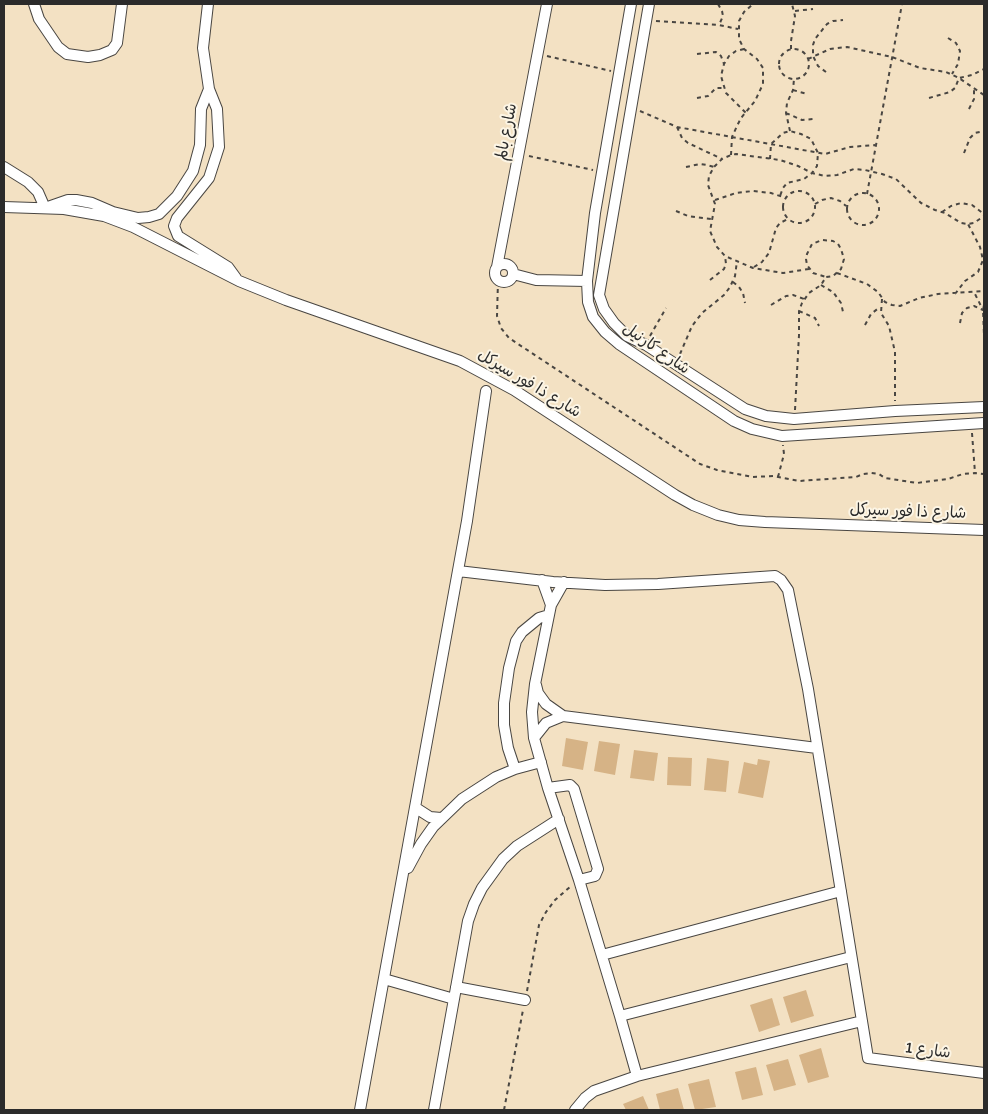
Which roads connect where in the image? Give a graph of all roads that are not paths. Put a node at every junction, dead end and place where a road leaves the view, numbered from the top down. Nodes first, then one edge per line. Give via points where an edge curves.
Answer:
1 (34, 4) edge
2 (122, 4) edge
3 (208, 4) edge
4 (548, 4) edge
5 (631, 4) edge
6 (649, 4) edge
7 (209, 89) junction
8 (200, 145) junction
9 (219, 147) junction
10 (4, 167) edge
11 (193, 171) junction
12 (209, 178) junction
13 (4, 208) edge
14 (45, 208) junction
15 (595, 213) junction
16 (612, 214) junction
17 (497, 267) junction
18 (513, 274) junction
19 (239, 281) junction
20 (587, 281) junction
21 (628, 336) junction
22 (619, 344) junction
23 (486, 391) dead end
24 (984, 407) edge
25 (984, 423) edge
26 (984, 530) edge
27 (458, 571) junction
28 (542, 580) junction
29 (564, 582) junction
30 (550, 610) junction
31 (536, 684) junction
32 (563, 716) junction
33 (534, 738) junction
34 (817, 748) junction
35 (541, 762) junction
36 (515, 769) junction
37 (548, 788) junction
38 (416, 808) junction
39 (441, 818) junction
40 (559, 819) junction
41 (403, 880) junction
42 (579, 880) junction
43 (841, 891) junction
44 (602, 955) junction
45 (851, 957) junction
46 (384, 979) junction
47 (456, 987) junction
48 (454, 999) junction
49 (525, 1000) road end
50 (620, 1016) junction
51 (862, 1022) junction
52 (984, 1073) edge
53 (637, 1076) junction
54 (360, 1110) edge
55 (434, 1110) edge
56 (576, 1110) edge

1 - 2 street via 39,19 58,47 67,54 88,57 112,50 117,43
3 - 7 street via 203,48
4 - 17 street, شارع بالم
5 - 15 street, شارع كارنيل
6 - 16 street, شارع كارنيل
7 - 8 street via 201,109
7 - 9 street via 217,110
8 - 9 street
8 - 11 street
9 - 12 street
10 - 14 street via 38,192
11 - 12 street
11 - 14 street via 177,196 159,214 149,217 138,218 76,200
12 - 19 street via 177,218 175,230 178,236 228,267
13 - 14 street, شارع ذا فور سيركل
14 - 19 street, شارع ذا فور سيركل via 104,216 133,227
15 - 16 street
15 - 20 street, شارع كارنيل
16 - 21 street, شارع كارنيل via 599,295 604,309
17 - 18 street via 506,264 512,268
17 - 18 street via 494,276 498,281 508,282
18 - 20 street via 536,280
19 - 26 street, شارع ذا فور سيركل via 460,361 514,390 675,495 718,515 765,522
20 - 22 street, شارع كارنيل via 593,317
21 - 22 street
21 - 24 street, شارع كارنيل via 745,409 766,416 794,420
22 - 25 street, شارع كارنيل via 734,421 782,436
23 - 27 street
27 - 28 street
27 - 38 street
28 - 29 street
28 - 30 street
29 - 30 street
29 - 34 street via 649,584 775,576 788,590
30 - 31 street
30 - 36 street via 522,632 516,641 509,668 504,725
31 - 32 street via 546,704
31 - 33 street via 532,712
32 - 33 street via 546,723
32 - 34 street
33 - 35 street
34 - 43 street
35 - 36 street
35 - 37 street
36 - 39 street via 478,787
37 - 40 street
37 - 42 street via 570,786 574,789 598,869 595,876
38 - 39 street via 430,817
38 - 41 street
39 - 41 street via 421,844
40 - 42 street
40 - 47 street via 517,846 492,872 482,888 468,921
41 - 46 street
42 - 44 street
43 - 44 street
43 - 45 street
44 - 50 street
45 - 50 street
45 - 51 street
46 - 48 street
46 - 54 street
47 - 48 street
47 - 49 street
48 - 55 street
50 - 53 street
51 - 52 street, شارع 1 via 868,1058
51 - 53 street
53 - 56 street via 594,1091

